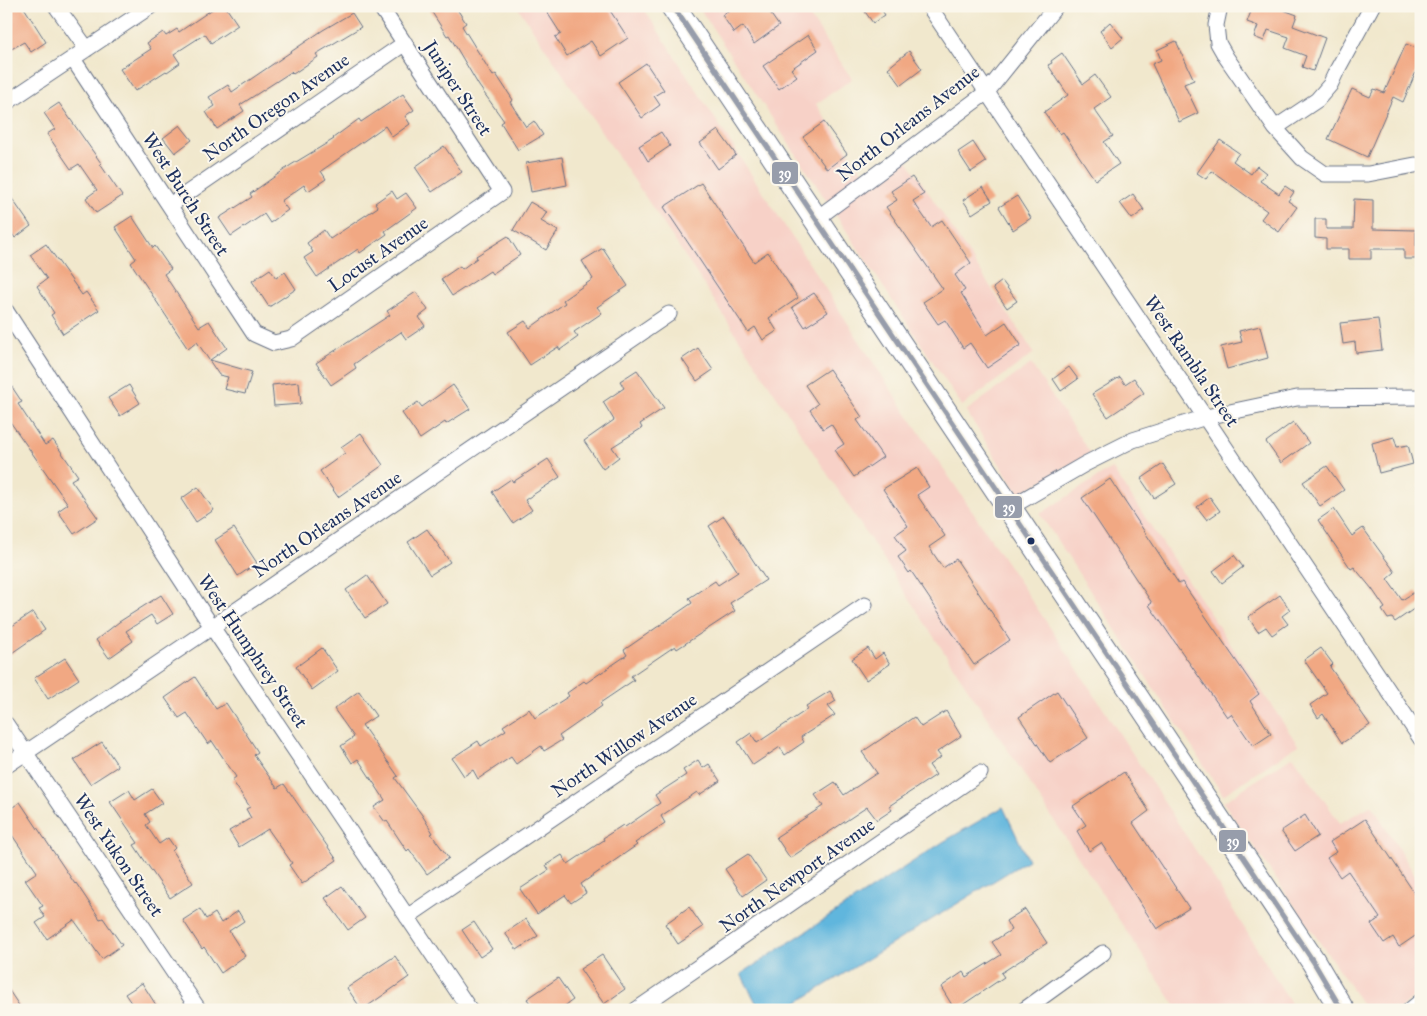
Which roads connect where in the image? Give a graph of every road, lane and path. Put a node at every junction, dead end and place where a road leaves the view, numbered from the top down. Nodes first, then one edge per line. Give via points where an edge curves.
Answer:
1 (56, 6) edge
2 (151, 6) edge
3 (380, 6) edge
4 (673, 6) edge
5 (929, 6) edge
6 (1056, 6) edge
7 (1220, 6) edge
8 (1372, 6) edge
9 (405, 43) junction
10 (86, 50) junction
11 (73, 59) junction
12 (987, 92) junction
13 (6, 103) edge
14 (1275, 128) junction
15 (1415, 165) dead end
16 (502, 192) joint
17 (170, 205) junction
18 (816, 219) junction
19 (6, 311) edge
20 (669, 314) dead end
21 (274, 343) joint
22 (1421, 397) edge
23 (1206, 417) junction
24 (1009, 508) junction
25 (865, 605) dead end
26 (212, 627) junction
27 (6, 724) edge
28 (1421, 739) edge
29 (26, 752) junction
30 (6, 766) edge
31 (980, 772) dead end
32 (407, 917) junction
33 (1103, 953) dead end
34 (1421, 1002) edge
35 (199, 1010) edge
36 (470, 1010) edge
37 (636, 1010) edge
38 (1024, 1010) edge
39 (1342, 1010) edge
40 (1410, 1010) edge

1 - 10 street
2 - 10 street
3 - 9 street, Juniper Street
4 - 18 main road
5 - 12 street, West Rambla Street
6 - 12 street, North Orleans Avenue
7 - 14 street via 1216,26 1218,43
8 - 14 street via 1330,85 1317,100
9 - 16 street, Juniper Street
9 - 17 street, North Oregon Avenue
10 - 11 street
11 - 13 street
11 - 17 street, West Burch Street
12 - 18 street, North Orleans Avenue
12 - 23 street, West Rambla Street
14 - 15 street via 1302,158 1325,174 1368,174
16 - 21 street, Locust Avenue via 291,340
17 - 21 street, West Burch Street via 254,334
18 - 24 main road
19 - 26 street, West Humphrey Street
20 - 26 street, North Orleans Avenue
22 - 23 street via 1297,398
23 - 24 street via 1133,440
23 - 28 street, West Rambla Street
24 - 39 main road via 1313,961
25 - 32 street, North Willow Avenue
26 - 29 street, North Orleans Avenue
26 - 32 street, West Humphrey Street
27 - 29 street, West Yukon Street
29 - 30 street, North Orleans Avenue
29 - 35 street, West Yukon Street
31 - 37 street, North Newport Avenue
32 - 36 street, West Humphrey Street
33 - 38 street
34 - 40 street

